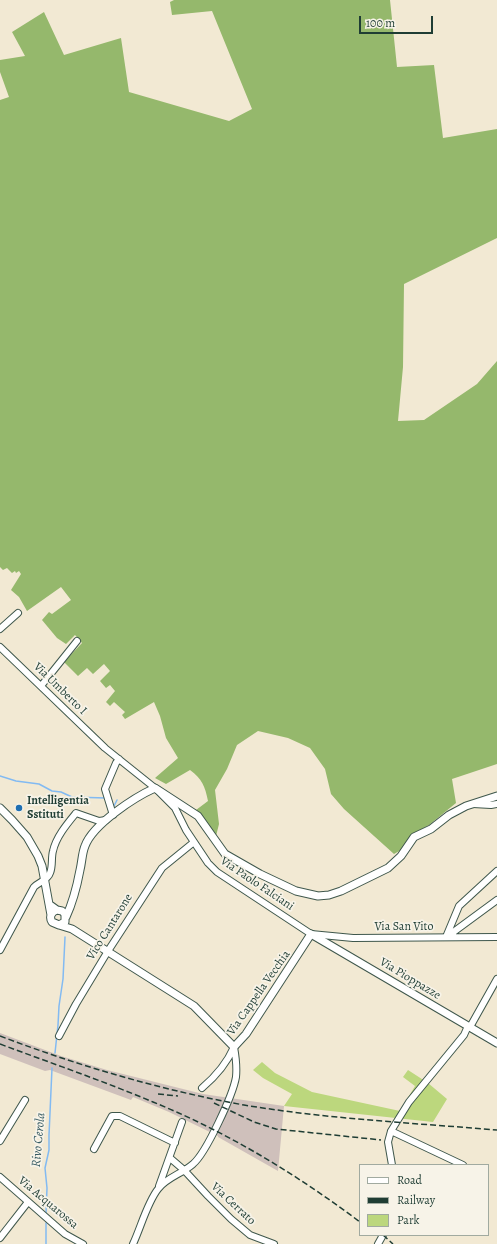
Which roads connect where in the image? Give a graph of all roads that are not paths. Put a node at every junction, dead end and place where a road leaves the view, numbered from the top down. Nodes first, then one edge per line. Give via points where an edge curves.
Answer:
1 (18, 613) dead end
2 (0, 629) edge
3 (77, 641) dead end
4 (0, 647) edge
5 (41, 686) junction
6 (119, 759) junction
7 (155, 788) junction
8 (497, 796) edge
9 (472, 804) junction
10 (497, 804) edge
11 (0, 808) edge
12 (113, 815) junction
13 (106, 820) junction
14 (194, 842) junction
15 (497, 871) edge
16 (44, 880) junction
17 (497, 900) edge
18 (70, 908) junction
19 (56, 912) junction
20 (66, 918) junction
21 (59, 926) junction
22 (72, 929) junction
23 (311, 934) junction
24 (446, 937) junction
25 (497, 937) edge
26 (0, 950) edge
27 (108, 951) junction
28 (497, 979) edge
29 (469, 1026) junction
30 (59, 1036) dead end
31 (497, 1043) edge
32 (234, 1047) junction
33 (202, 1088) dead end
34 (25, 1100) dead end
35 (182, 1122) dead end
36 (391, 1131) junction
37 (0, 1141) edge
38 (175, 1143) junction
39 (94, 1149) dead end
40 (170, 1158) junction
41 (392, 1164) edge
42 (462, 1164) edge
43 (184, 1170) junction
44 (0, 1177) edge
45 (159, 1187) junction
46 (28, 1202) junction
47 (0, 1238) edge
48 (83, 1244) edge
49 (133, 1244) edge
50 (274, 1244) edge

1 - 2 street
3 - 5 street
4 - 5 street, Via Umberto I
5 - 6 street, Via Umberto I
6 - 7 street, Via Paolo Falciani
6 - 12 street via 105,789
7 - 9 street via 198,816 226,854 296,891 318,896 341,891 388,868 401,856 414,837
7 - 12 street
7 - 14 street, Via Paolo Falciani via 175,808
8 - 9 street
9 - 10 street
11 - 16 street via 27,837 42,866
12 - 13 street
13 - 16 street via 99,821 76,813 63,830 53,850 50,873
13 - 18 street via 85,846
14 - 23 street, Via Paolo Falciani via 217,872
14 - 27 street, Vico Cantarone via 162,868
15 - 24 street via 459,906
16 - 19 street via 50,905
16 - 26 street via 34,887
17 - 24 street
18 - 19 street
18 - 20 street
19 - 20 street via 64,912
19 - 21 street via 52,922
20 - 21 street via 64,924
20 - 22 street
21 - 22 street
22 - 27 street
23 - 24 street, Via San Vito via 353,938
23 - 29 street, Via Pioppazze
23 - 32 street, Via Cappella Vecchia via 246,1034
24 - 25 street, Via San Vito
27 - 30 street, Vico Cantarone
27 - 32 street via 194,1006
28 - 29 street
29 - 31 street, Via Pioppazze
29 - 36 street via 409,1102
32 - 33 street via 211,1080
32 - 43 street, Via Cappella Vecchia via 237,1067 232,1090 202,1154
34 - 37 street
35 - 38 street
36 - 41 street via 388,1142
36 - 42 street
38 - 39 street via 120,1116 112,1116
38 - 40 street
40 - 43 street, Via Cerrato
40 - 45 street
43 - 45 street, Via Cappella Vecchia
43 - 50 street, Via Cerrato via 250,1235
44 - 46 street, Via Acquarossa
45 - 49 street
46 - 47 street
46 - 48 street, Via Acquarossa via 65,1234

